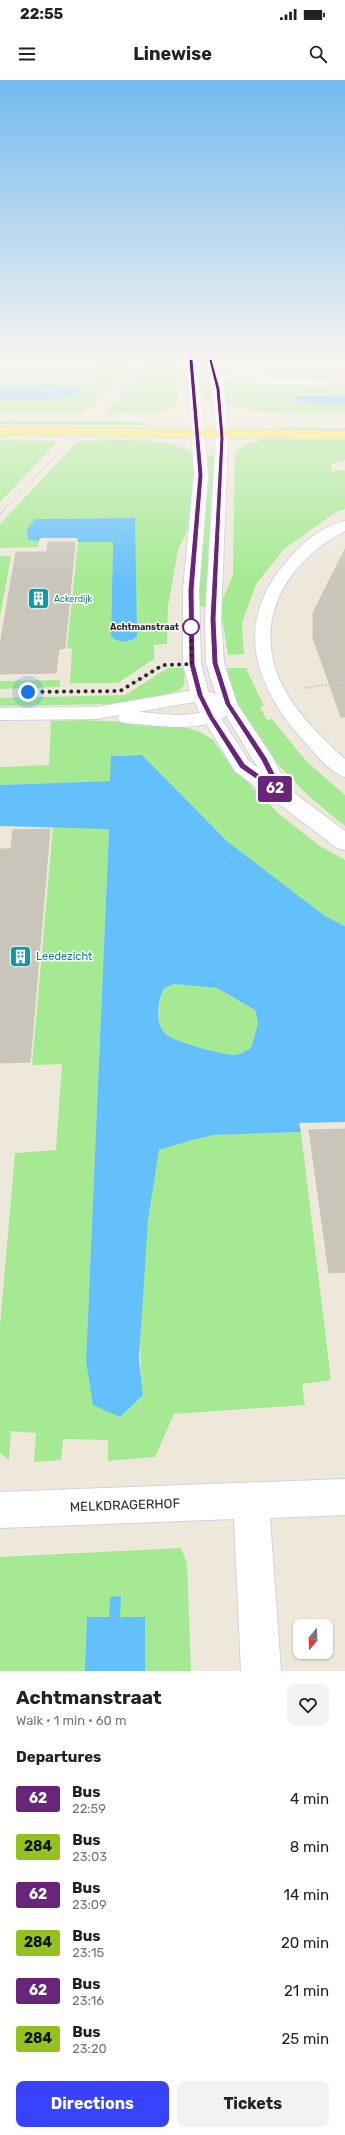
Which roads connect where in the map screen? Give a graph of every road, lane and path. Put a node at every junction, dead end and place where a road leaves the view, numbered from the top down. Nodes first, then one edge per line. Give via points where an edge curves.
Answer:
1 (198, 434) edge
2 (222, 434) edge
3 (252, 434) edge
4 (345, 435) edge
5 (59, 453) dead end
6 (0, 514) edge
7 (345, 525) edge
8 (192, 664) junction
9 (136, 682) dead end
10 (345, 682) edge
11 (277, 692) junction
12 (200, 695) junction
13 (228, 704) junction
14 (97, 713) junction
15 (0, 714) edge
16 (211, 717) junction
17 (345, 770) edge
18 (281, 794) junction
19 (345, 842) edge
20 (345, 1496) edge
21 (251, 1500) junction
22 (0, 1510) edge
23 (261, 1671) edge

1 - 8 street via 201,475 191,590
2 - 13 street via 214,637 215,663
3 - 4 main road
5 - 6 path
7 - 11 street via 311,544 296,558 279,580 269,600 264,617 263,637 266,664
8 - 9 path via 163,665
8 - 12 street
10 - 11 path
11 - 17 street via 312,740
12 - 13 street
12 - 14 street
12 - 16 street
13 - 16 street
13 - 18 street via 264,760
14 - 15 street
14 - 16 street via 132,718 180,720
16 - 18 street via 242,766
18 - 19 street
20 - 21 street, MELKDRAGERHOF
21 - 22 street, MELKDRAGERHOF
21 - 23 street

